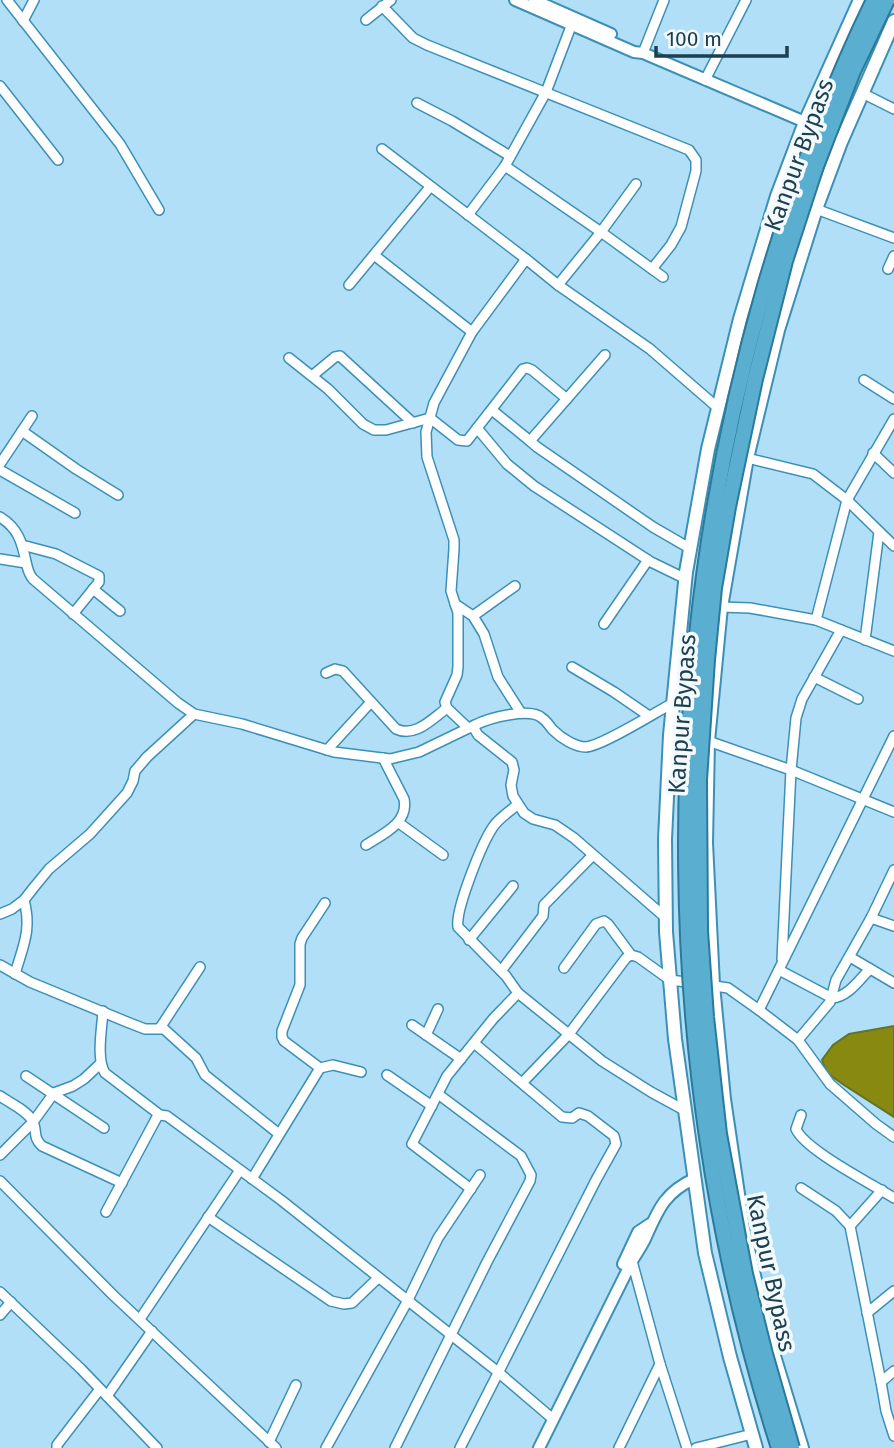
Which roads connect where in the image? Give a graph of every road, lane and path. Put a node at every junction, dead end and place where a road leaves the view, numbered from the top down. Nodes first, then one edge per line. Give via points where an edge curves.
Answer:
1 (7, 0) edge
2 (34, 0) edge
3 (391, 0) edge
4 (515, 0) edge
5 (534, 0) edge
6 (664, 0) edge
7 (746, 0) edge
8 (860, 0) edge
9 (874, 0) edge
10 (887, 0) edge
11 (382, 6) junction
12 (366, 20) dead end
13 (23, 21) junction
14 (572, 21) junction
15 (892, 28) edge
16 (643, 53) junction
17 (705, 80) junction
18 (0, 86) edge
19 (546, 92) junction
20 (862, 93) junction
21 (416, 103) dead end
22 (894, 109) edge
23 (805, 122) junction
24 (841, 142) junction
25 (382, 149) dead end
26 (510, 156) junction
27 (58, 160) dead end
28 (505, 166) junction
29 (636, 184) dead end
30 (430, 187) junction
31 (816, 209) junction
32 (159, 210) dead end
33 (468, 215) junction
34 (601, 232) junction
35 (894, 237) edge
36 (374, 255) junction
37 (894, 256) edge
38 (526, 259) junction
39 (652, 269) junction
40 (888, 269) dead end
41 (663, 277) dead end
42 (349, 285) dead end
43 (558, 285) junction
44 (472, 332) junction
45 (606, 355) dead end
46 (289, 358) dead end
47 (312, 376) junction
48 (864, 380) dead end
49 (567, 399) junction
50 (894, 399) edge
51 (718, 408) junction
52 (492, 410) junction
53 (32, 416) dead end
54 (430, 418) junction
55 (894, 419) edge
56 (413, 423) junction
57 (477, 428) junction
58 (22, 431) junction
59 (530, 441) junction
60 (873, 453) junction
61 (747, 458) junction
62 (0, 464) edge
63 (0, 470) edge
64 (894, 472) edge
65 (118, 495) dead end
66 (847, 500) junction
67 (75, 513) dead end
68 (0, 517) edge
69 (879, 532) junction
70 (22, 545) junction
71 (894, 546) edge
72 (691, 548) junction
73 (0, 559) edge
74 (648, 561) junction
75 (26, 563) junction
76 (686, 579) junction
77 (516, 586) dead end
78 (93, 589) junction
79 (455, 604) junction
80 (721, 607) junction
81 (120, 611) dead end
82 (73, 614) junction
83 (473, 617) junction
84 (816, 620) junction
85 (604, 624) dead end
86 (841, 630) junction
87 (865, 640) junction
88 (894, 651) edge
89 (572, 667) dead end
90 (326, 673) dead end
91 (814, 677) junction
92 (858, 699) dead end
93 (371, 702) junction
94 (673, 703) junction
95 (447, 708) junction
96 (521, 713) junction
97 (194, 714) junction
98 (649, 716) junction
99 (472, 727) junction
100 (894, 736) edge
101 (708, 741) junction
102 (327, 750) junction
103 (383, 758) junction
104 (791, 770) junction
105 (862, 799) junction
106 (517, 805) junction
107 (894, 812) edge
108 (399, 823) junction
109 (366, 845) dead end
110 (443, 855) dead end
111 (593, 855) junction
112 (893, 873) edge
113 (513, 886) dead end
114 (24, 900) junction
115 (325, 903) dead end
116 (0, 914) edge
117 (666, 918) junction
118 (871, 918) junction
119 (894, 926) edge
120 (469, 940) junction
121 (631, 955) junction
122 (850, 957) junction
123 (0, 965) edge
124 (780, 966) junction
125 (200, 967) dead end
126 (564, 968) dead end
127 (870, 969) junction
128 (501, 971) junction
129 (15, 974) junction
130 (670, 981) junction
131 (894, 983) edge
132 (713, 985) junction
133 (518, 993) junction
134 (832, 998) junction
135 (438, 1009) dead end
136 (760, 1010) junction
137 (103, 1012) junction
138 (412, 1025) dead end
139 (160, 1028) junction
140 (426, 1034) junction
141 (569, 1034) junction
142 (797, 1040) junction
143 (474, 1043) junction
144 (461, 1059) junction
145 (100, 1064) junction
146 (320, 1068) junction
147 (361, 1072) dead end
148 (387, 1075) dead end
149 (26, 1076) dead end
150 (522, 1083) junction
151 (54, 1093) junction
152 (438, 1094) junction
153 (0, 1096) edge
154 (432, 1106) junction
155 (684, 1110) junction
156 (160, 1115) junction
157 (801, 1115) dead end
158 (33, 1122) junction
159 (104, 1128) dead end
160 (279, 1134) junction
161 (894, 1137) edge
162 (0, 1155) edge
163 (240, 1170) junction
164 (480, 1175) dead end
165 (253, 1179) junction
166 (694, 1179) junction
167 (0, 1181) edge
168 (122, 1183) junction
169 (801, 1188) dead end
170 (471, 1189) junction
171 (882, 1190) junction
172 (894, 1198) edge
173 (106, 1212) dead end
174 (208, 1217) junction
175 (850, 1226) junction
176 (629, 1259) junction
177 (378, 1279) junction
178 (894, 1291) edge
179 (0, 1292) edge
180 (11, 1302) junction
181 (407, 1302) junction
182 (867, 1313) junction
183 (0, 1315) edge
184 (140, 1320) junction
185 (152, 1331) junction
186 (451, 1336) junction
187 (660, 1364) junction
188 (894, 1371) edge
189 (498, 1372) junction
190 (881, 1382) junction
191 (296, 1385) dead end
192 (103, 1393) junction
193 (551, 1417) junction
194 (752, 1434) junction
195 (894, 1436) edge
196 (273, 1445) edge
197 (57, 1448) edge
198 (157, 1448) edge
199 (326, 1448) edge
200 (395, 1448) edge
201 (460, 1448) edge
202 (531, 1448) edge
203 (539, 1448) edge
204 (619, 1448) edge
205 (688, 1448) edge
206 (696, 1448) edge
207 (756, 1448) edge
208 (779, 1448) edge
209 (792, 1448) edge
210 (803, 1448) edge

1 - 13 street
2 - 13 street
3 - 11 street
4 - 14 street
5 - 14 street
6 - 16 street
7 - 17 street
8 - 23 main road
9 - 208 highway, Kanpur Bypass, bridge via 793,194 746,355 711,525 688,729 685,886 698,1074 727,1251 752,1360
10 - 209 highway, Kanpur Bypass, bridge via 816,166 785,261 755,379 714,588 699,779 700,931 719,1134 745,1275
11 - 12 street
11 - 19 street via 426,45
13 - 32 street via 120,144
14 - 16 street
14 - 19 street
15 - 20 main road
16 - 17 street
17 - 23 street
18 - 27 street
19 - 26 street
19 - 39 street via 690,150 696,160 681,227
20 - 22 street
20 - 24 main road
21 - 26 street
23 - 24 street
23 - 51 main road via 777,196
24 - 31 main road
25 - 30 street
26 - 28 street
28 - 33 street
28 - 34 street
29 - 34 street
30 - 33 street
30 - 36 street
31 - 35 street
31 - 61 main road via 778,330
33 - 38 street
34 - 39 street
34 - 43 street
36 - 42 street
36 - 44 street
37 - 40 street
38 - 43 street
38 - 44 street
39 - 41 street
43 - 51 street via 650,349
44 - 54 street
45 - 49 street
46 - 47 street
47 - 56 street via 373,430
47 - 56 street via 340,356
48 - 50 street
49 - 52 street via 527,368
49 - 59 street
51 - 72 main road
52 - 57 street
52 - 59 street
53 - 58 street
54 - 56 street
54 - 57 street via 458,440 467,441
54 - 79 street via 427,457 454,540 451,584
55 - 60 street
57 - 74 street via 507,464 534,486
58 - 62 street
58 - 65 street
59 - 72 street via 653,527
60 - 64 street
60 - 66 street
61 - 66 street via 813,474
61 - 80 main road
63 - 67 street
66 - 69 street
66 - 84 street
68 - 70 street via 16,530
69 - 71 street
69 - 87 street
70 - 75 street
70 - 78 street via 57,554 99,576
72 - 76 main road
73 - 75 street
74 - 76 street
74 - 85 street
75 - 82 street via 33,579
76 - 94 main road
77 - 83 street
78 - 81 street
78 - 82 street
79 - 83 street
79 - 95 street via 458,667
80 - 84 street
80 - 101 main road
82 - 97 street
83 - 96 street via 484,634 498,677
84 - 86 street
86 - 87 street
86 - 91 street
87 - 88 street
89 - 98 street
90 - 93 street via 342,671
91 - 92 street
91 - 104 street via 796,718
93 - 95 street via 401,731 417,729
93 - 102 street
94 - 98 street
94 - 117 main road via 665,839
95 - 99 street
96 - 98 street via 540,715 562,737 586,747
96 - 99 street
97 - 102 street
97 - 114 street via 146,757 127,793
99 - 103 street via 419,752
99 - 106 street via 512,762 511,785
100 - 105 street
101 - 104 street
101 - 132 main road via 706,843
102 - 103 street
103 - 108 street via 406,805
104 - 105 street
104 - 124 street
105 - 107 street
105 - 124 street
106 - 111 street via 533,820 555,825
106 - 120 street via 492,828 466,888 457,920
108 - 109 street
108 - 110 street
111 - 117 street
111 - 128 street via 544,905 543,916
112 - 118 street
113 - 120 street
114 - 116 street
114 - 129 street via 28,929
115 - 146 street via 302,938 300,985 282,1031 284,1041
117 - 130 main road
118 - 119 street
118 - 122 street
120 - 128 street
121 - 126 street via 604,921 596,924
121 - 130 street
121 - 141 street
122 - 127 street
122 - 134 street via 836,980
123 - 129 street
124 - 134 street
124 - 136 street
125 - 139 street
127 - 131 street
127 - 134 street via 840,998
128 - 133 street
129 - 137 street
130 - 132 street
130 - 155 main road
132 - 136 street via 728,988
132 - 210 main road via 743,1228 768,1336
133 - 141 street
133 - 143 street
134 - 142 street
135 - 140 street
136 - 142 street
137 - 139 street via 145,1029
137 - 145 street
138 - 140 street
139 - 160 street via 196,1058 205,1075
140 - 144 street
141 - 150 street
141 - 155 street via 602,1061
142 - 161 street via 830,1084
143 - 144 street
143 - 150 street
144 - 152 street
145 - 151 street via 73,1086
145 - 156 street via 105,1073
146 - 147 street via 333,1065
146 - 160 street
148 - 154 street
149 - 151 street
150 - 189 street via 562,1117 587,1115 614,1136 616,1143
151 - 158 street
151 - 159 street
152 - 154 street
152 - 186 street via 521,1156 531,1175
153 - 158 street
154 - 170 street via 412,1144
155 - 166 main road
156 - 163 street
156 - 168 street
157 - 171 street via 796,1129 800,1136
158 - 162 street
158 - 168 street via 37,1141 43,1146
160 - 165 street
163 - 165 street
163 - 174 street
164 - 170 street
165 - 177 street
166 - 176 street via 669,1195 650,1224 638,1232
166 - 194 main road via 705,1253
167 - 184 street
168 - 173 street
169 - 175 street
170 - 181 street via 438,1238
171 - 172 street
171 - 175 street
174 - 177 street via 331,1301 352,1303
174 - 184 street
175 - 182 street
176 - 187 street
176 - 193 street
177 - 181 street
178 - 182 street
179 - 180 street
180 - 183 street
180 - 192 street
181 - 186 street
181 - 199 street
182 - 190 street
184 - 185 street
185 - 192 street
185 - 196 street
186 - 189 street
186 - 200 street
187 - 204 street
187 - 205 street
188 - 190 street
189 - 193 street
189 - 201 street
190 - 195 street
191 - 196 street
192 - 197 street via 67,1430
192 - 198 street
193 - 202 street
193 - 203 street
194 - 206 street
194 - 207 main road

